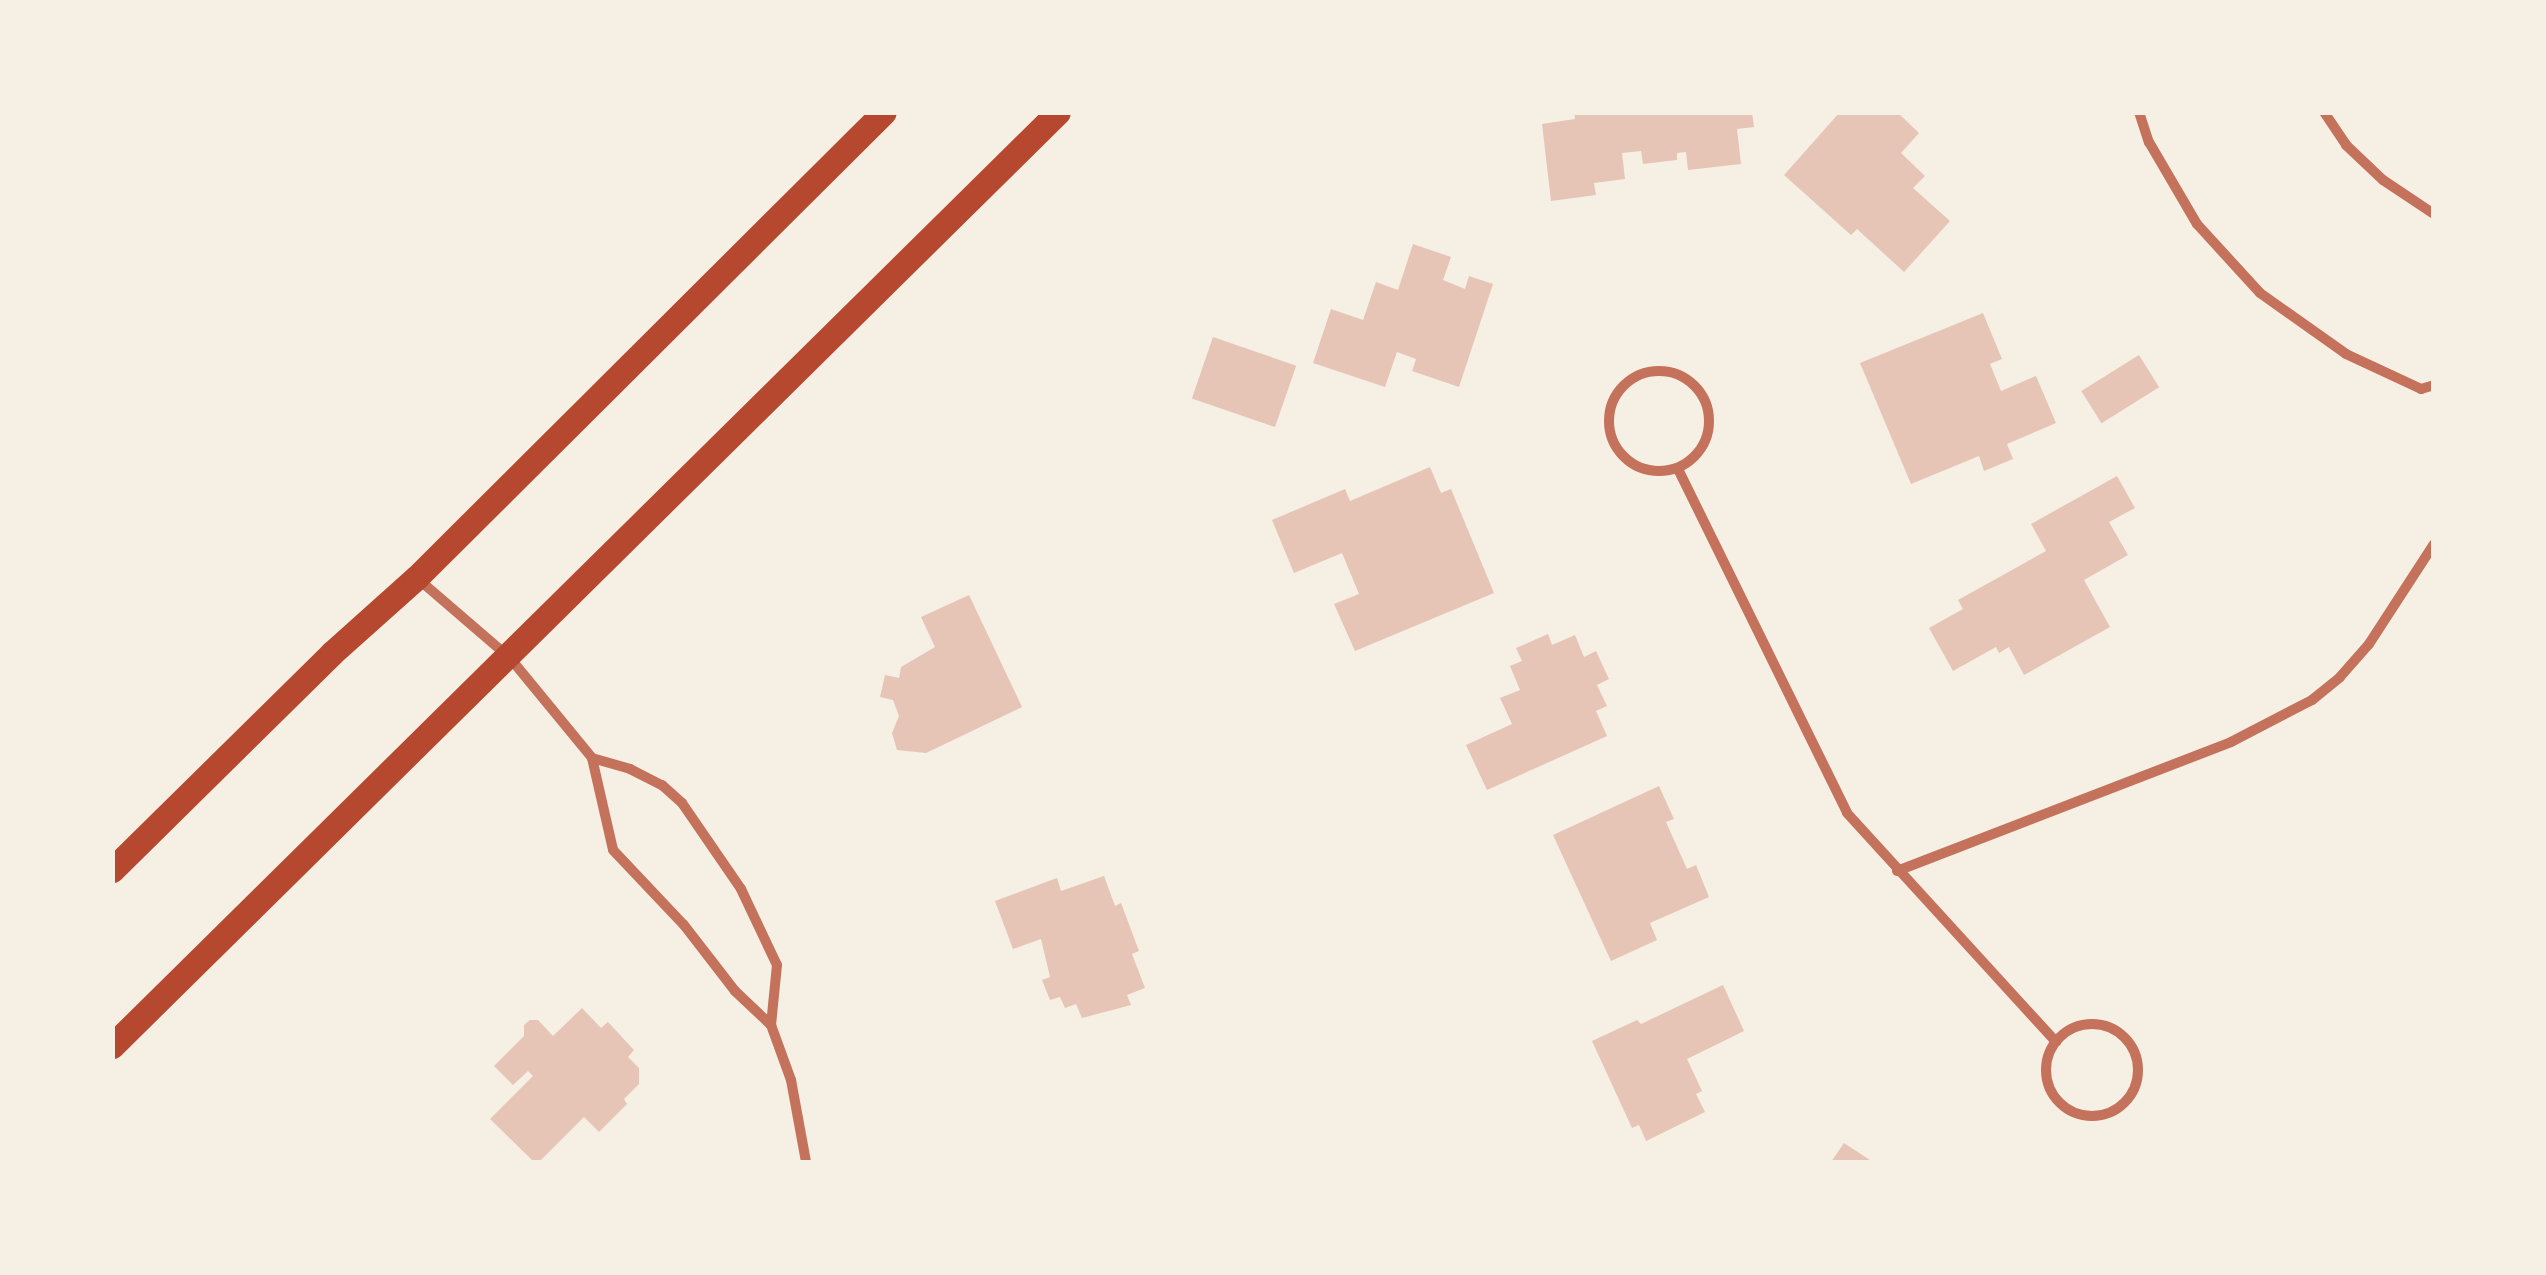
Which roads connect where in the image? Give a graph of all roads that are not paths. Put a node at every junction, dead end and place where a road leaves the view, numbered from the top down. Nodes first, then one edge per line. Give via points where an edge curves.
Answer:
1 (884, 112) edge
2 (1058, 112) edge
3 (2139, 112) edge
4 (2324, 112) edge
5 (2434, 214) edge
6 (2434, 385) edge
7 (1678, 468) junction
8 (2434, 544) edge
9 (416, 578) junction
10 (510, 658) junction
11 (592, 758) junction
12 (112, 870) edge
13 (1896, 871) junction
14 (771, 1025) junction
15 (2056, 1042) junction
16 (112, 1046) edge
17 (806, 1162) edge

1 - 9 main road
2 - 10 main road
3 - 6 street via 2197,224 2260,293 2346,354 2421,389
4 - 5 street via 2358,156
7 - 7 street via 1703,447 1709,431 1704,398 1680,375 1646,372 1619,391 1612,437 1619,452 1645,470
7 - 13 street via 1847,813
8 - 13 street via 2369,644 2312,700 2230,742
9 - 10 street
9 - 12 main road
10 - 11 street
10 - 16 main road
11 - 14 street via 612,850
11 - 14 street via 662,785 716,847 777,965
13 - 15 street
14 - 17 street via 791,1080
15 - 15 street via 2048,1056 2048,1086 2068,1110 2098,1116 2125,1102 2138,1075 2122,1035 2080,1026

